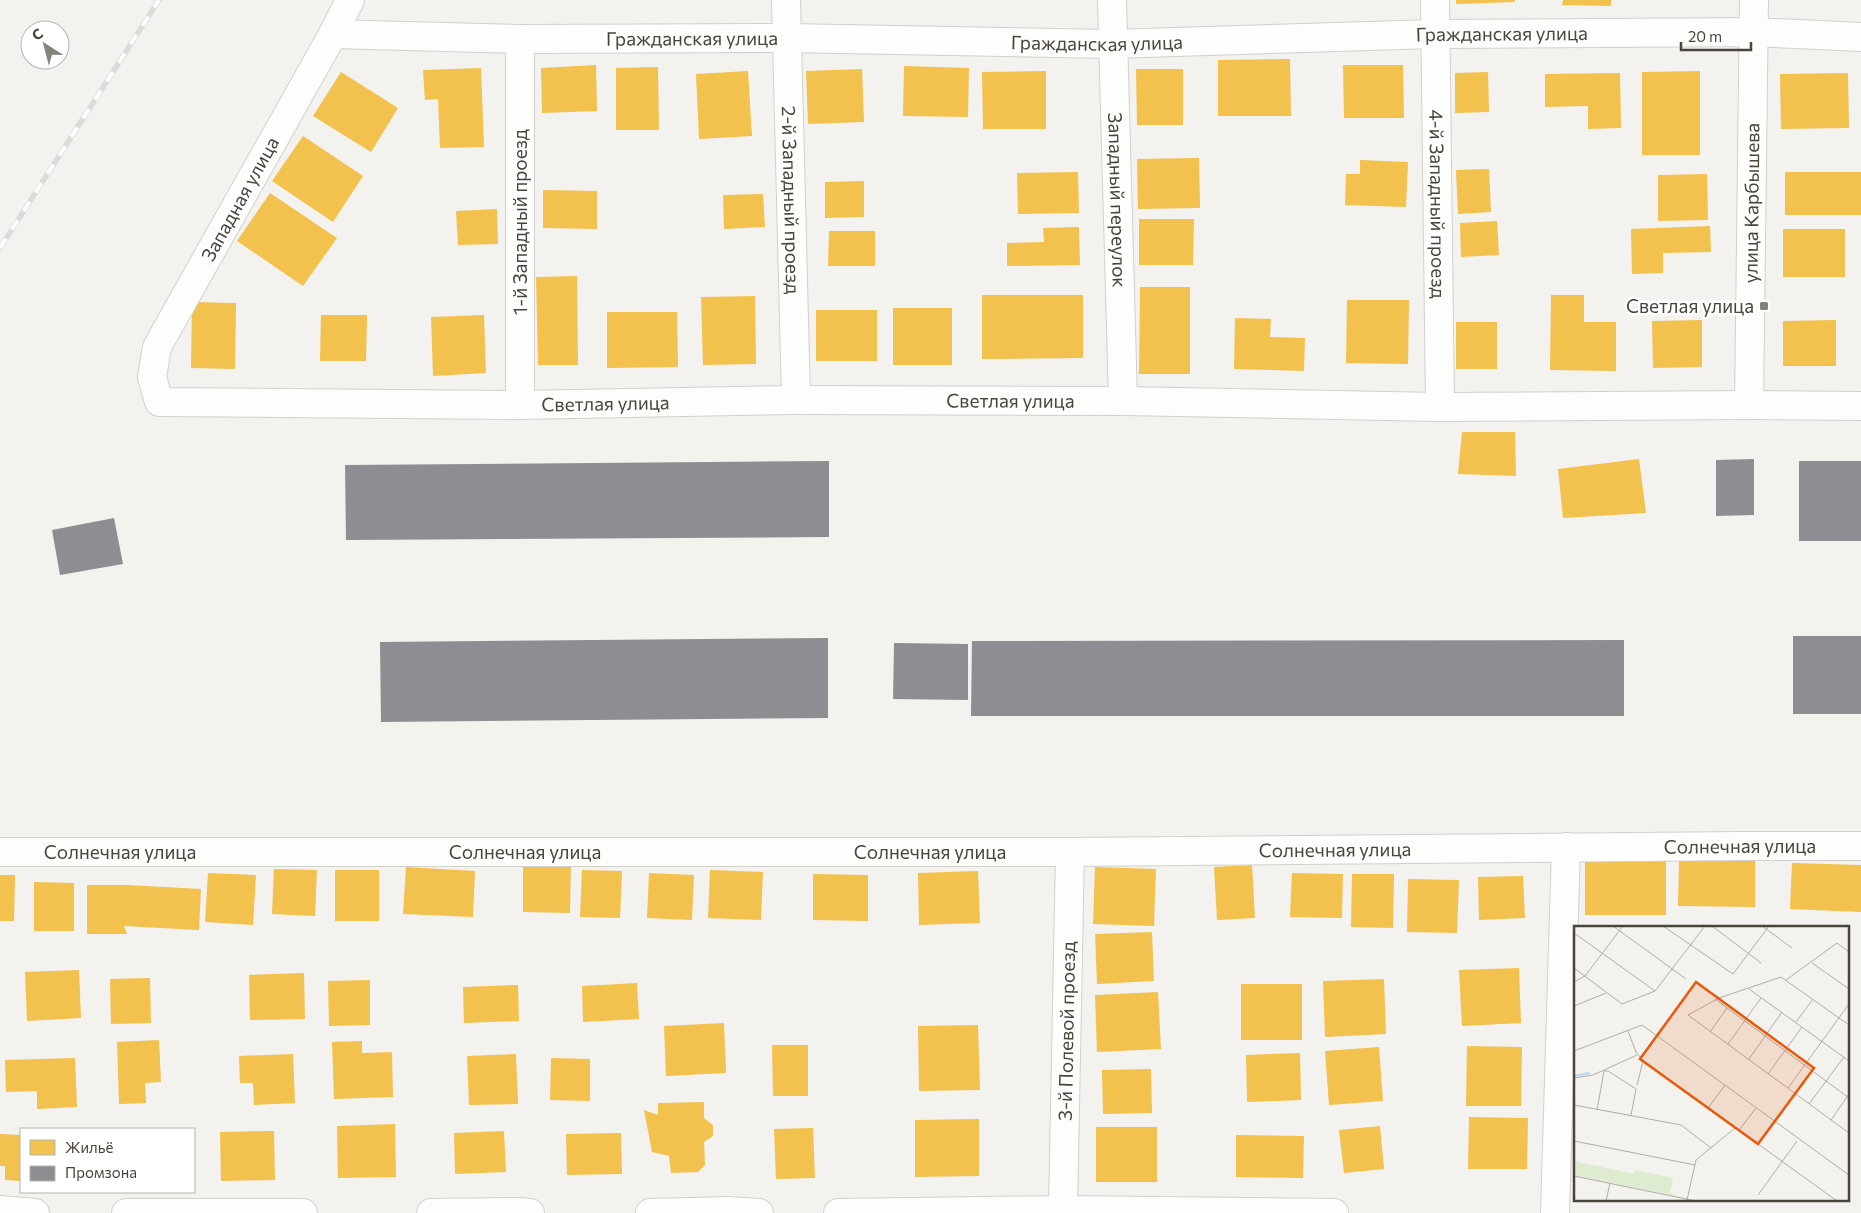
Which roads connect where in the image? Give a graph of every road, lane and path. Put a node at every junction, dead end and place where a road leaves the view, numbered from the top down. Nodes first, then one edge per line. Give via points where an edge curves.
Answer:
1 (350, 0) edge
2 (786, 0) edge
3 (1112, 0) edge
4 (1435, 0) edge
5 (1754, 0) edge
6 (1754, 32) junction
7 (333, 34) junction
8 (1435, 34) junction
9 (1861, 37) edge
10 (786, 38) junction
11 (520, 39) junction
12 (1112, 44) junction
13 (796, 400) junction
14 (1123, 401) junction
15 (159, 402) joint
16 (1750, 404) junction
17 (520, 405) junction
18 (1861, 406) edge
19 (1440, 407) junction
20 (1861, 846) edge
21 (1566, 847) junction
22 (0, 852) edge
23 (1070, 852) junction
24 (0, 1210) edge
25 (1063, 1210) junction
26 (35, 1213) edge
27 (126, 1213) edge
28 (304, 1213) edge
29 (431, 1213) edge
30 (530, 1213) edge
31 (650, 1213) edge
32 (759, 1213) edge
33 (838, 1213) edge
34 (1334, 1213) edge
35 (1555, 1213) edge

1 - 7 street, Западная улица
2 - 10 street, 2-й Западный проезд
3 - 12 street, Западный переулок
4 - 8 street, 4-й Западный проезд
5 - 6 street, улица Карбышева
6 - 8 street, Гражданская улица
6 - 9 street, Гражданская улица
6 - 16 street, улица Карбышева
7 - 11 street, Гражданская улица
7 - 15 street, Западная улица via 157,347 152,377
8 - 12 street, Гражданская улица
8 - 19 street, 4-й Западный проезд
10 - 11 street, Гражданская улица
10 - 12 street, Гражданская улица
10 - 13 street, 2-й Западный проезд
11 - 17 street, 1-й Западный проезд
12 - 14 street, Западный переулок
13 - 14 street, Светлая улица
13 - 17 street, Светлая улица
14 - 19 street, Светлая улица
15 - 17 street, Светлая улица
16 - 18 street, Светлая улица
16 - 19 street, Светлая улица
20 - 21 street, Солнечная улица
21 - 23 street, Солнечная улица
21 - 35 street
22 - 23 street, Солнечная улица
23 - 25 street, 3-й Полевой проезд
24 - 26 street
25 - 33 street
25 - 34 street
27 - 28 street
29 - 30 street
31 - 32 street

